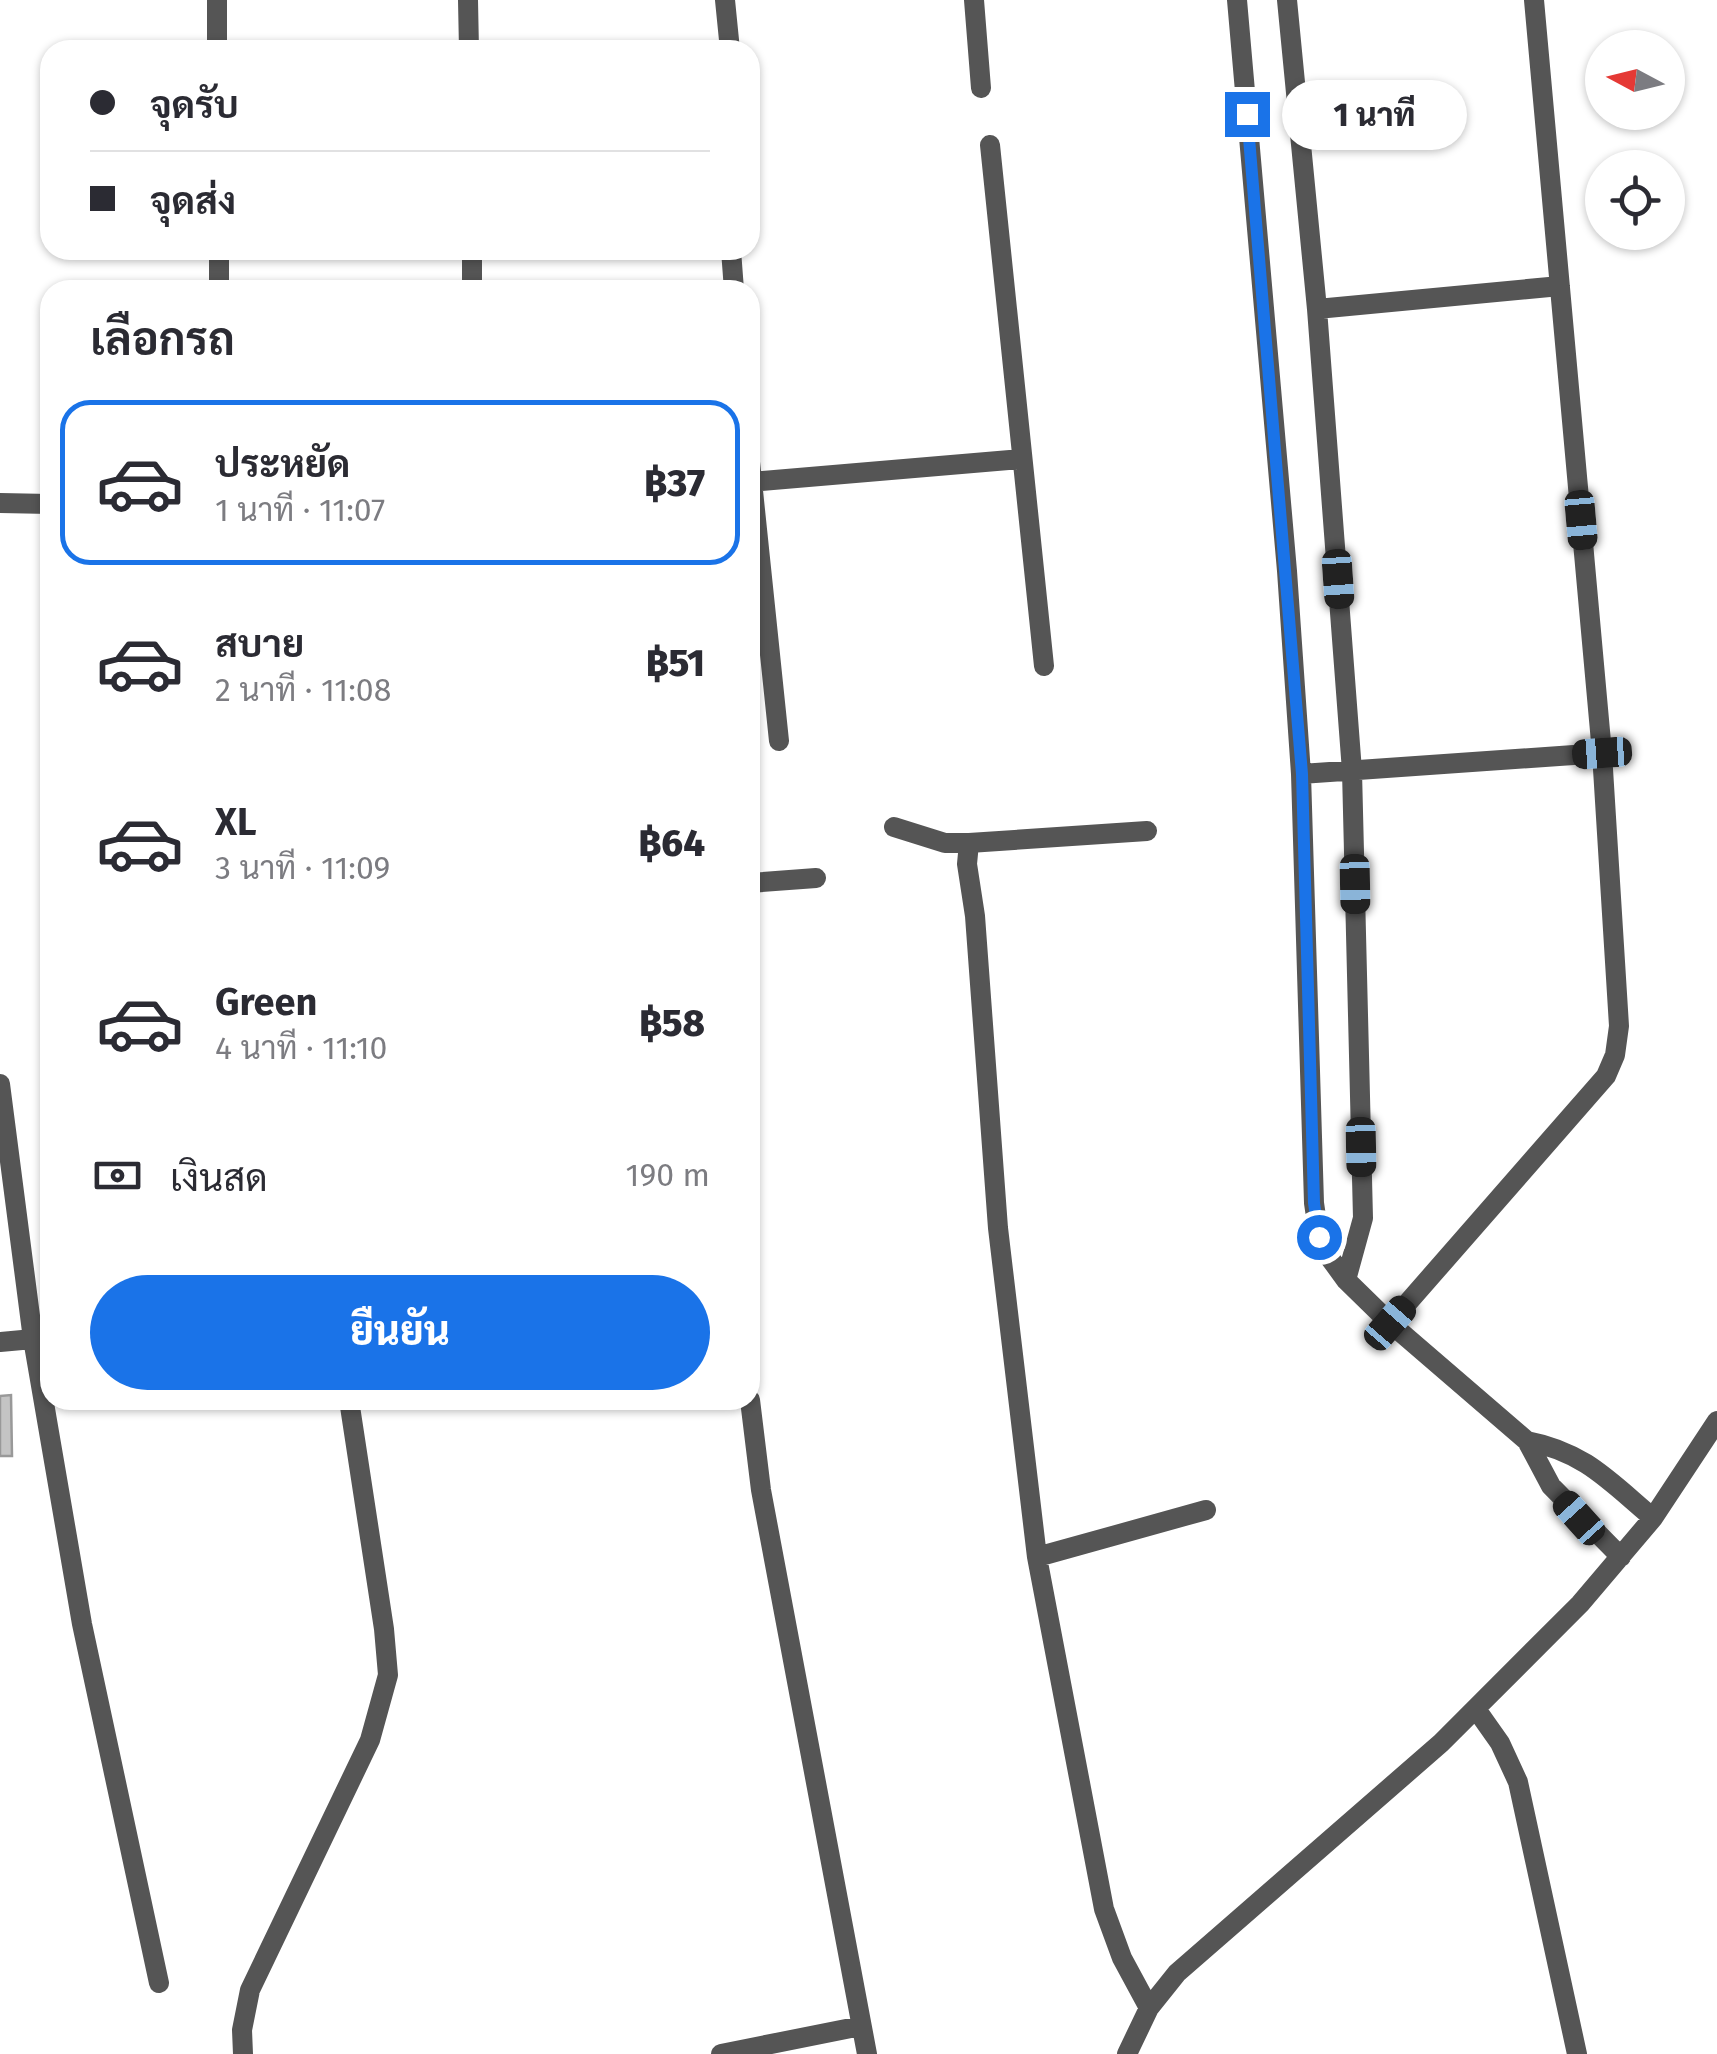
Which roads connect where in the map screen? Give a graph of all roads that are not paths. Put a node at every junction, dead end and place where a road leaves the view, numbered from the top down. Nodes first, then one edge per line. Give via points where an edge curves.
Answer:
1 (217, 0) edge
2 (468, 0) edge
3 (725, 0) edge
4 (974, 0) edge
5 (1236, 0) edge
6 (1287, 0) edge
7 (1534, 0) edge
8 (217, 40) edge
9 (469, 40) edge
10 (729, 40) edge
11 (981, 88) dead end
12 (990, 144) dead end
13 (1560, 286) junction
14 (1317, 309) junction
15 (1020, 458) junction
16 (760, 474) edge
17 (0, 503) edge
18 (40, 504) edge
19 (760, 560) edge
20 (1044, 666) dead end
21 (779, 741) dead end
22 (1602, 753) junction
23 (1352, 771) junction
24 (1302, 774) junction
25 (894, 827) dead end
26 (1148, 831) dead end
27 (969, 844) junction
28 (816, 878) dead end
29 (760, 882) edge
30 (0, 1084) edge
31 (1346, 1280) junction
32 (1390, 1323) junction
33 (34, 1338) junction
34 (0, 1342) edge
35 (40, 1374) edge
36 (46, 1410) edge
37 (351, 1410) edge
38 (751, 1410) edge
39 (1717, 1421) edge
40 (1528, 1441) junction
41 (1206, 1510) dead end
42 (1653, 1518) junction
43 (1621, 1556) junction
44 (1036, 1557) junction
45 (1476, 1709) junction
46 (159, 1983) dead end
47 (1149, 2008) junction
48 (861, 2026) junction
49 (243, 2054) edge
50 (721, 2054) edge
51 (867, 2054) edge
52 (1126, 2054) edge
53 (1577, 2054) edge

1 - 8 street
2 - 9 street
3 - 10 street
4 - 11 street
5 - 24 street
6 - 14 street
7 - 13 street
12 - 15 street
13 - 14 street
13 - 22 street
14 - 23 street
15 - 16 street
15 - 20 street
17 - 18 street
19 - 21 street
22 - 23 street
22 - 32 street via 1619,1026 1615,1055 1606,1076
23 - 24 street
23 - 31 street via 1363,1218
24 - 31 street via 1314,1203 1326,1254
25 - 27 street
26 - 27 street
27 - 44 street via 994,1194
28 - 29 street
30 - 33 street
31 - 32 street
32 - 40 street
33 - 34 street
33 - 35 street
36 - 46 street via 82,1624
37 - 49 street via 388,1674 370,1740 250,1990
38 - 48 street via 760,1490
39 - 42 street
40 - 42 street via 1581,1459
40 - 43 street via 1551,1486
41 - 44 street
42 - 43 street
43 - 45 street
44 - 47 street via 1104,1909
45 - 47 street via 1218,1934
45 - 53 street via 1518,1782
47 - 52 street
48 - 50 street
48 - 51 street

